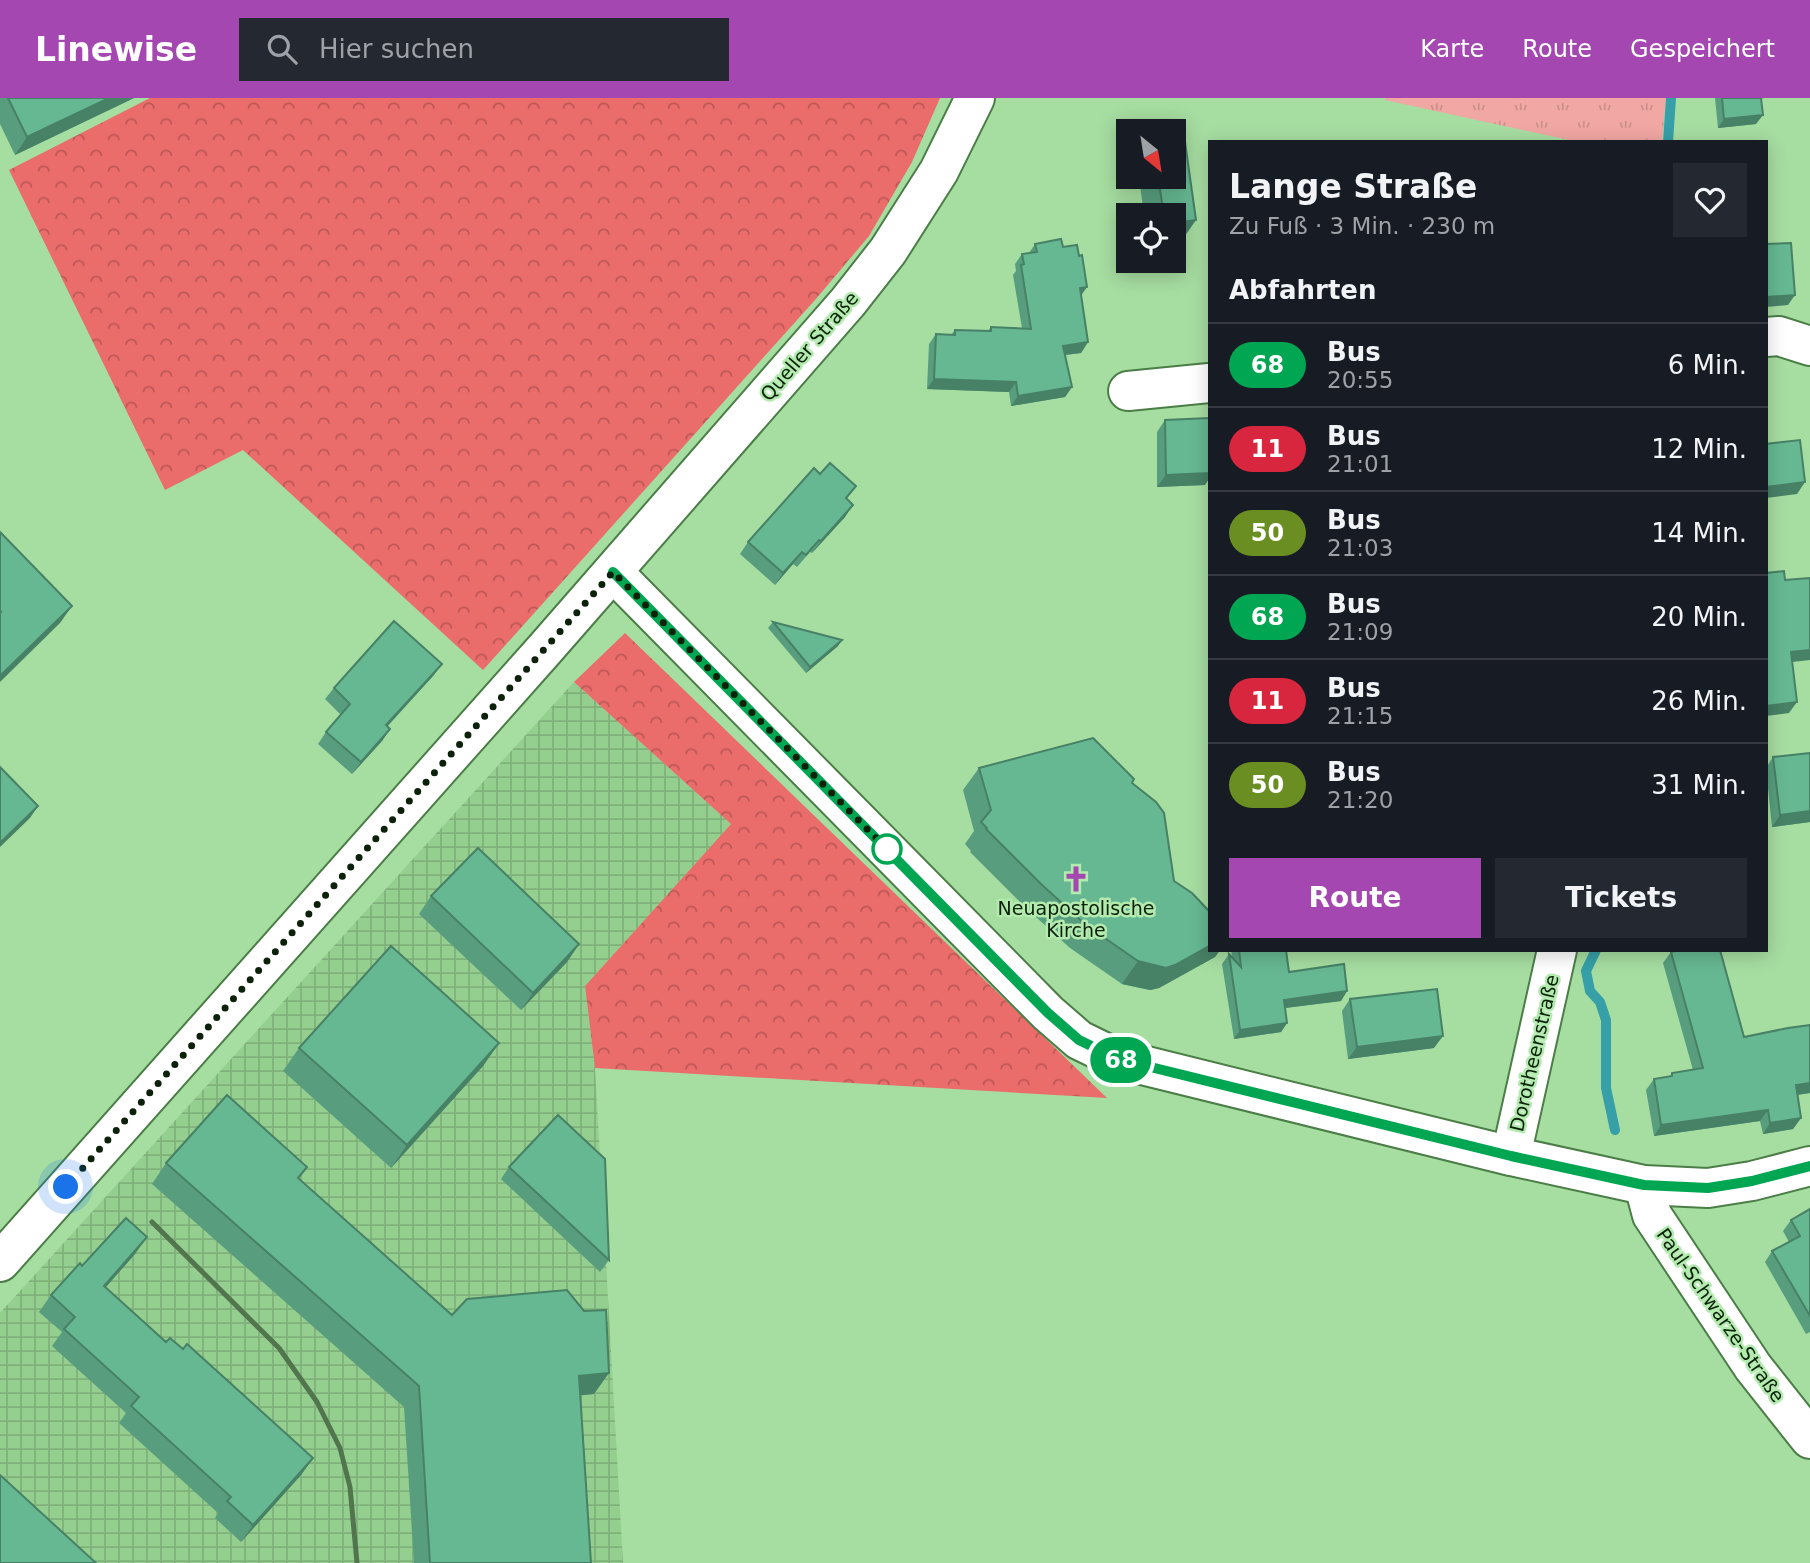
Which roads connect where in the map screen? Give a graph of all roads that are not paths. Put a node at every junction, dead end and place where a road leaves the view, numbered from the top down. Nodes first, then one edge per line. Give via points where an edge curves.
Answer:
1 (975, 98) edge
2 (1768, 337) edge
3 (1810, 346) edge
4 (1208, 383) edge
5 (1128, 391) dead end
6 (613, 572) junction
7 (1557, 952) edge
8 (1511, 1156) junction
9 (1810, 1166) edge
10 (1644, 1185) junction
11 (0, 1262) edge
12 (1810, 1440) edge

1 - 6 street, Queller Straße via 939,171 888,251
2 - 3 street
4 - 5 street
6 - 8 street via 1079,1040 1118,1059
6 - 11 street, Queller Straße
7 - 8 street, Dorotheenstraße
8 - 10 street
9 - 10 street via 1708,1188
10 - 12 street, Paul-Schwarze-Straße via 1651,1215 1753,1367

